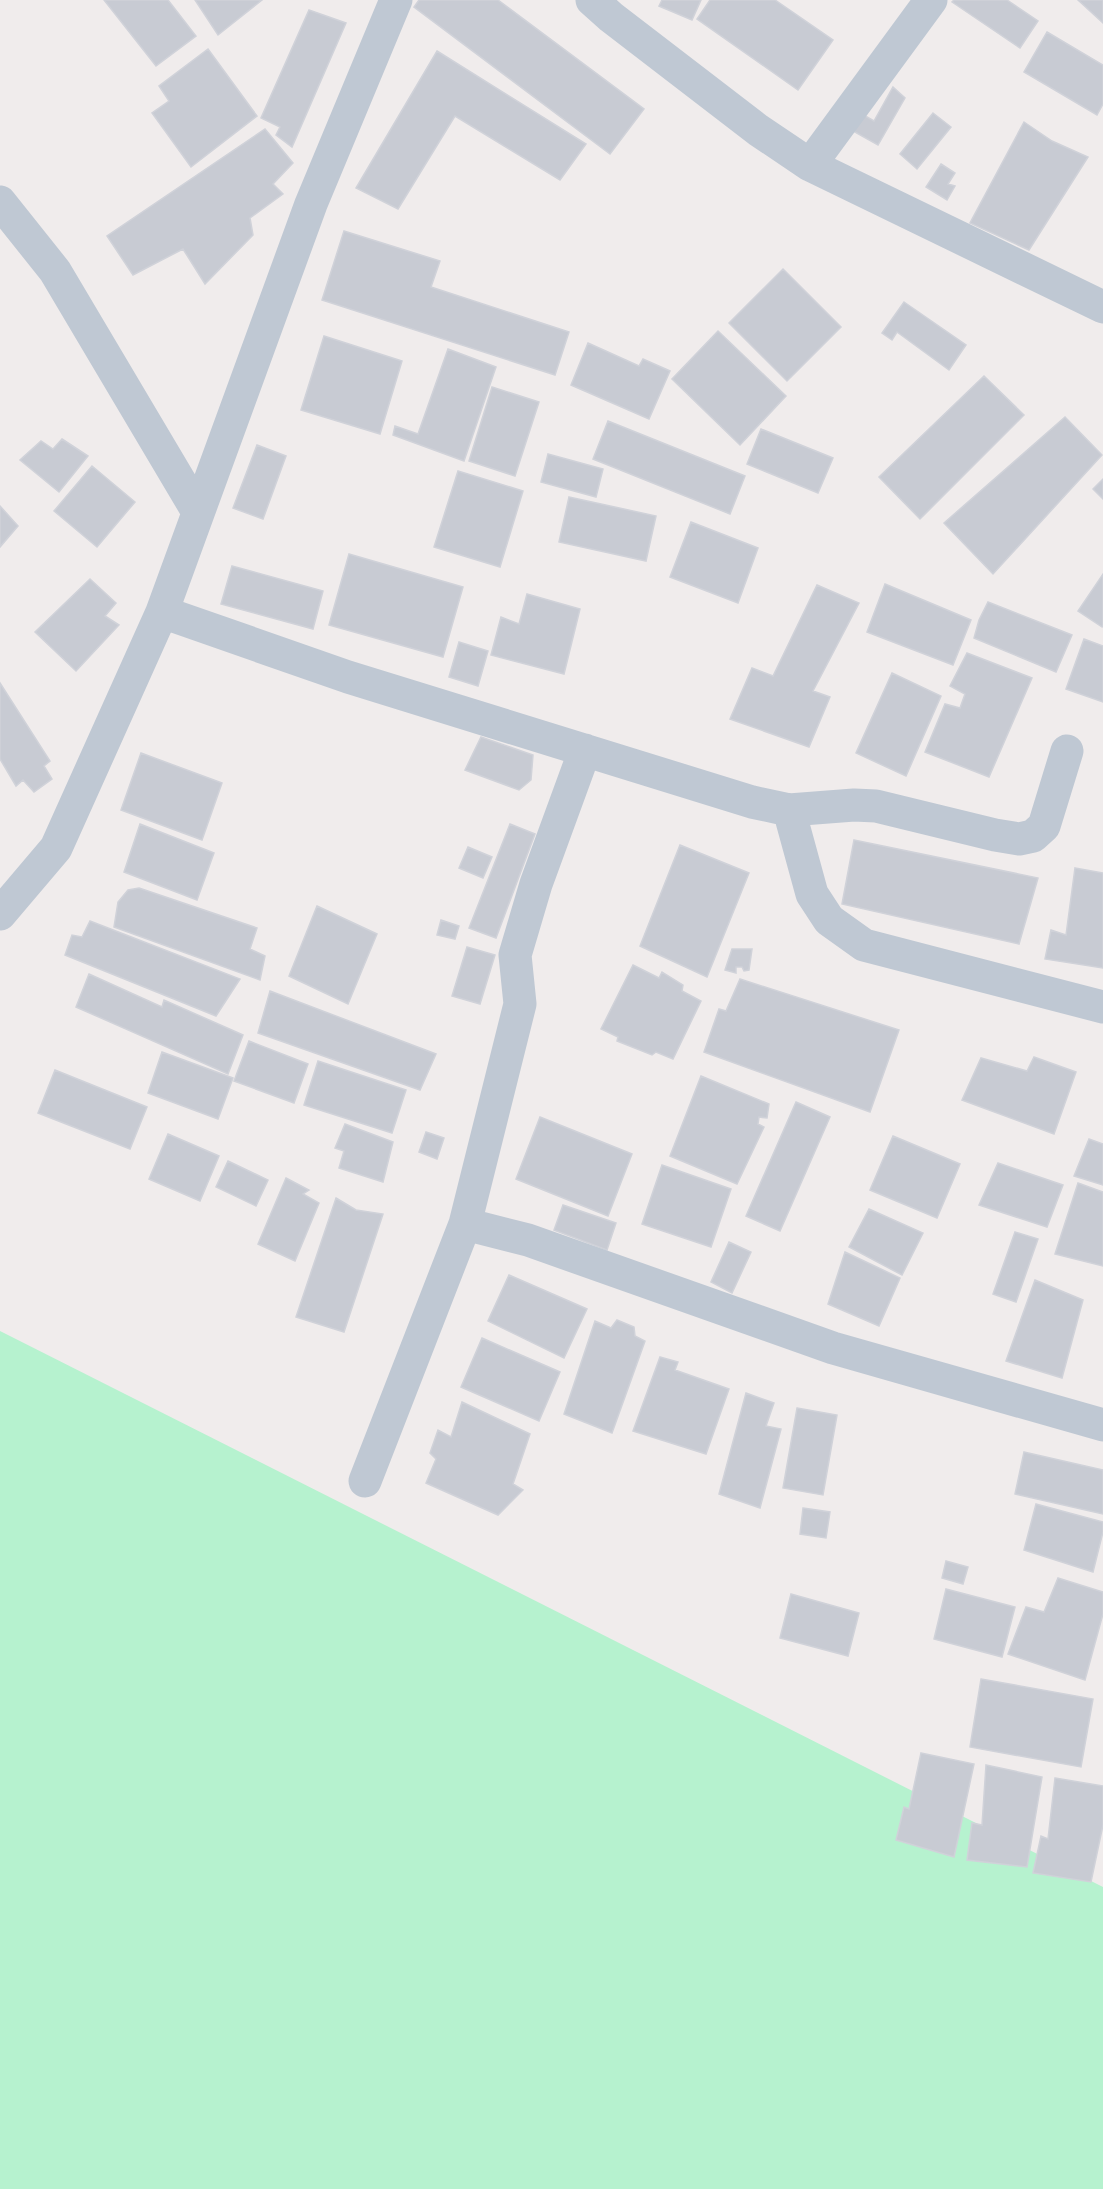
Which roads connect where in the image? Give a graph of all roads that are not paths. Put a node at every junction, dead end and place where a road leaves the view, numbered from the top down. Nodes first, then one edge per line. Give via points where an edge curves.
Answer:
1 (396, 0) edge
2 (592, 0) edge
3 (931, 0) edge
4 (810, 165) junction
5 (0, 202) edge
6 (1103, 307) edge
7 (198, 513) junction
8 (162, 612) junction
9 (585, 750) junction
10 (1067, 751) dead end
11 (789, 810) junction
12 (0, 914) edge
13 (1103, 1007) edge
14 (465, 1224) junction
15 (1103, 1425) edge
16 (365, 1481) dead end

1 - 7 street via 311,204
2 - 4 street via 758,130
3 - 4 street
4 - 6 street
5 - 7 street via 55,271
7 - 8 street
8 - 9 street via 348,677
8 - 12 street via 56,848
9 - 11 street
9 - 14 street via 536,884 515,955 520,1004
10 - 11 street via 1044,826 1033,836 1019,839 876,806
11 - 13 street via 812,894 829,920 864,945
14 - 15 street via 528,1240 833,1348
14 - 16 street

